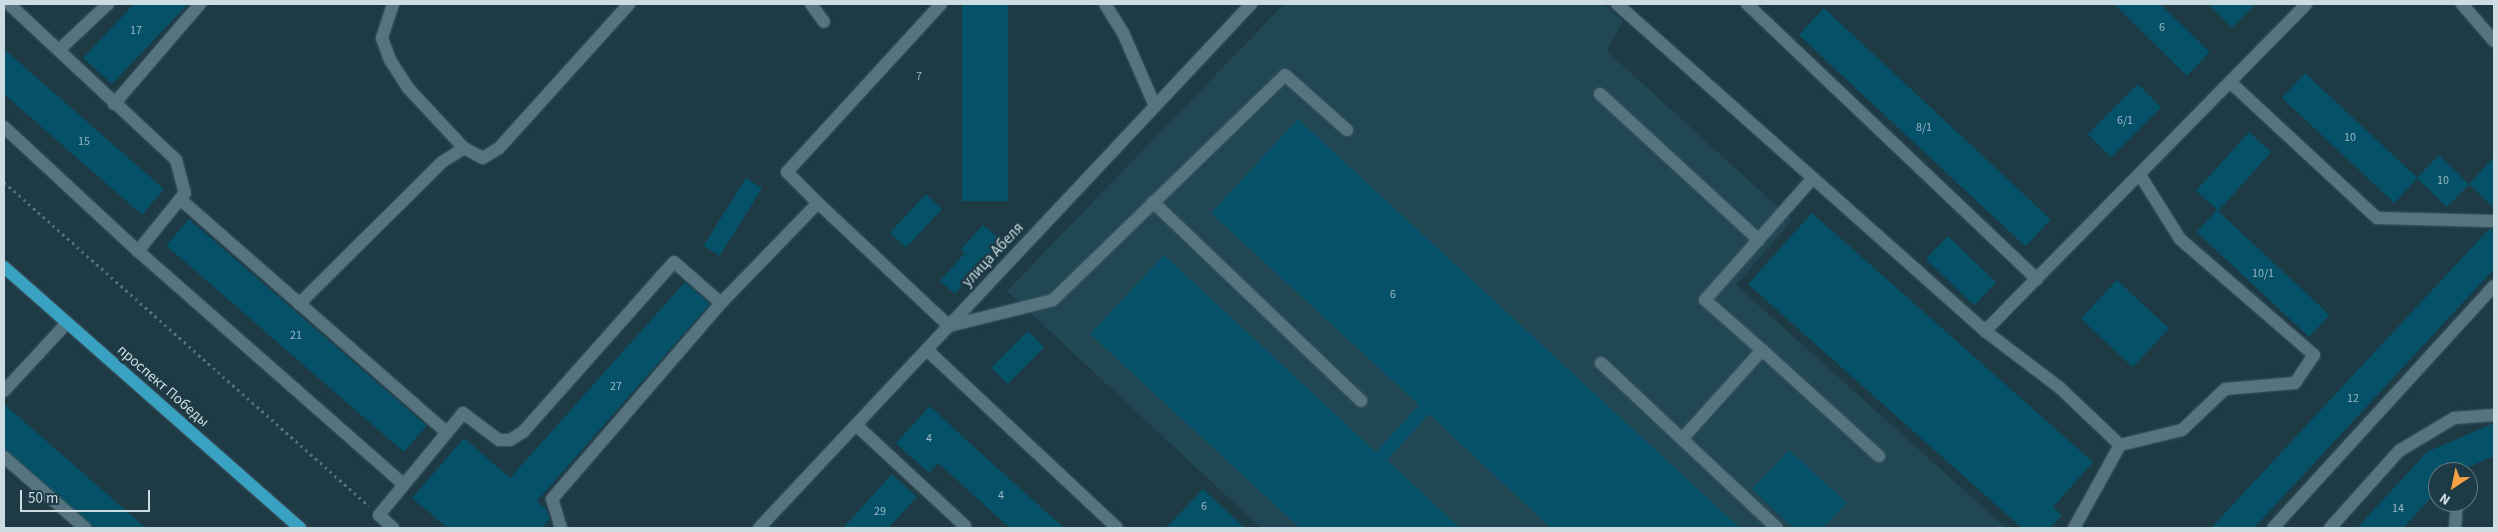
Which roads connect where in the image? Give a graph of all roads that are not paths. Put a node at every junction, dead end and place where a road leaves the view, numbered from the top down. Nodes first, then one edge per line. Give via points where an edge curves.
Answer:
1 (8, 4) edge
2 (108, 4) edge
3 (200, 4) edge
4 (394, 4) edge
5 (629, 4) edge
6 (811, 4) edge
7 (941, 4) edge
8 (1105, 4) edge
9 (1251, 4) edge
10 (1617, 4) edge
11 (1747, 4) edge
12 (2306, 4) edge
13 (2462, 4) edge
14 (824, 22) dead end
15 (2494, 41) edge
16 (60, 49) junction
17 (2230, 82) junction
18 (1600, 94) dead end
19 (114, 104) junction
20 (1155, 106) junction
21 (4, 127) edge
22 (1347, 130) dead end
23 (464, 148) junction
24 (2140, 175) junction
25 (1813, 178) junction
26 (180, 200) junction
27 (818, 202) junction
28 (1154, 202) junction
29 (2494, 221) edge
30 (1759, 240) junction
31 (138, 251) junction
32 (4, 267) edge
33 (2037, 279) junction
34 (2494, 286) edge
35 (722, 303) junction
36 (299, 304) junction
37 (67, 323) junction
38 (949, 326) junction
39 (1985, 331) junction
40 (927, 350) junction
41 (1762, 350) junction
42 (1601, 363) dead end
43 (4, 391) edge
44 (1361, 402) dead end
45 (2494, 415) edge
46 (856, 425) junction
47 (447, 433) junction
48 (1682, 439) junction
49 (2120, 445) junction
50 (1879, 456) dead end
51 (4, 458) edge
52 (403, 484) junction
53 (2456, 512) edge
54 (965, 527) edge
55 (85, 528) edge
56 (300, 528) edge
57 (393, 528) edge
58 (561, 528) edge
59 (759, 528) edge
60 (1117, 528) edge
61 (1778, 528) edge
62 (2074, 528) edge
63 (2273, 528) edge
64 (2330, 528) edge
65 (2455, 528) edge

1 - 16 street
2 - 16 street
3 - 19 street
4 - 23 street via 382,38 390,60 408,88
5 - 23 street via 499,148 483,158
6 - 14 street
7 - 27 street via 787,172
8 - 20 street via 1124,35
9 - 20 street, улица Абеля
10 - 25 street
11 - 33 street
12 - 17 street
13 - 15 street
16 - 19 street
17 - 24 street
17 - 29 street via 2377,218
18 - 30 street
19 - 26 street via 176,160 185,193
20 - 38 street, улица Абеля
21 - 31 street
22 - 28 street via 1286,75
23 - 36 street via 442,162
24 - 33 street
24 - 49 street via 2180,239 2314,355 2295,383 2225,389 2182,430
25 - 30 street
25 - 39 street
26 - 31 street
26 - 36 street
27 - 35 street
27 - 38 street
28 - 38 street via 1053,300
28 - 44 street
30 - 41 street via 1705,300
31 - 52 street
32 - 37 main road, проспект Победы
33 - 39 street
34 - 63 street
35 - 47 street via 674,262 524,432 510,440 499,440 463,413
35 - 58 street via 552,499
36 - 47 street
37 - 43 street
37 - 56 main road, проспект Победы
38 - 40 street, улица Абеля
39 - 49 street via 2060,388
40 - 46 street, улица Абеля
40 - 60 street
41 - 48 street
41 - 50 street
42 - 48 street
45 - 64 street via 2454,418 2399,451
46 - 54 street
46 - 59 street, улица Абеля
47 - 52 street
48 - 61 street
49 - 62 street
51 - 55 street
52 - 57 street via 379,515
53 - 65 street

